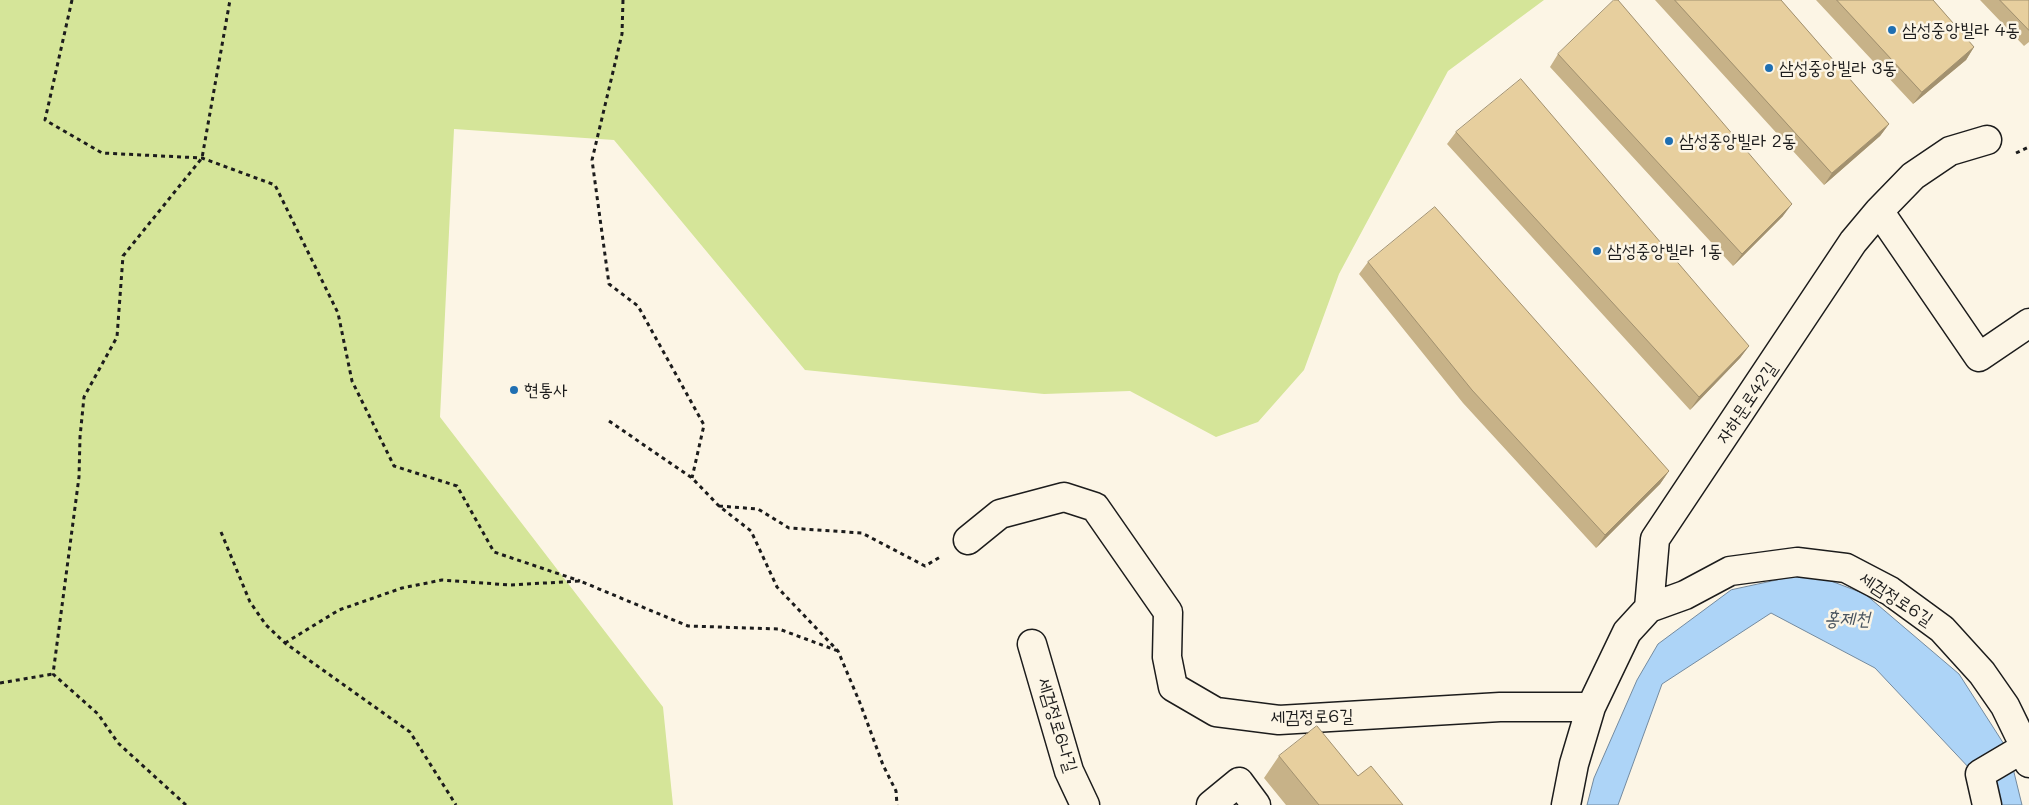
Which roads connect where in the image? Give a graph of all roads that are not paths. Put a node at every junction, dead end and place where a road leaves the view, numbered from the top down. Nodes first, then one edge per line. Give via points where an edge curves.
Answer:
1 (1987, 140) dead end
2 (1879, 211) junction
3 (2029, 323) edge
4 (968, 540) road end
5 (1649, 608) junction
6 (1032, 644) dead end
7 (1591, 707) junction
8 (2028, 752) edge
9 (1085, 805) edge
10 (1210, 805) edge
11 (1256, 805) edge
12 (1566, 805) edge
13 (1987, 805) edge

1 - 2 street, 자하문로42길 via 1950,151 1913,176
2 - 3 street via 1979,357
2 - 5 street, 자하문로42길 via 1853,242 1655,539
4 - 7 street, 세검정로6길 via 1000,514 1064,497 1095,507 1168,612 1167,657 1174,688 1216,712 1279,720 1500,706
5 - 7 street, 세검정로6길 via 1627,632
5 - 8 street, 세검정로6길 via 1685,595 1730,571 1797,562 1846,568 1890,591 1942,629 1982,673 2005,706
6 - 9 street, 세검정로6나길 via 1069,771
7 - 12 street, 세검정로6길
8 - 13 street via 1980,774
10 - 11 street via 1239,782

